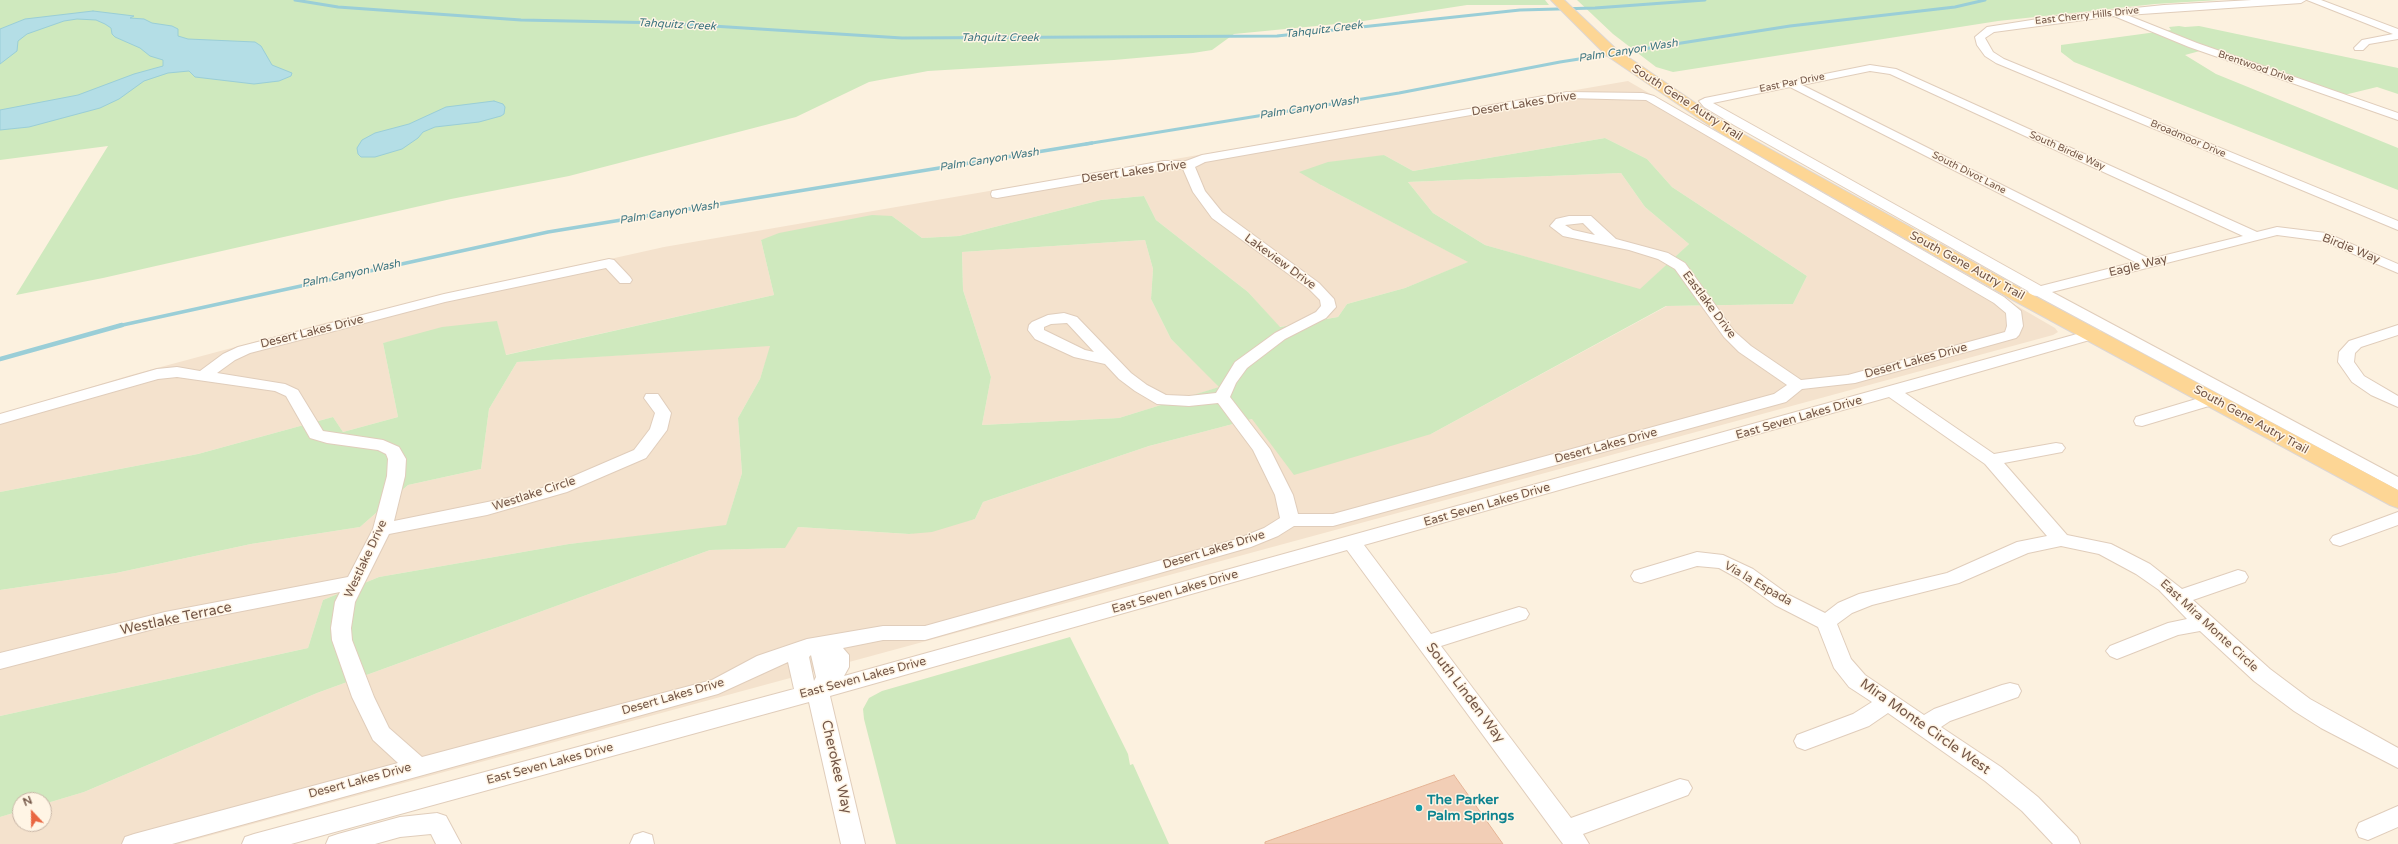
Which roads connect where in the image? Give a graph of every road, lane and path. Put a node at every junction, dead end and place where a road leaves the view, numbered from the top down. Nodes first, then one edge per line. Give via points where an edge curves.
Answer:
1 (1557, 0) edge
2 (2301, 0) edge
3 (2312, 0) edge
4 (2115, 13) junction
5 (2398, 32) edge
6 (2398, 36) edge
7 (1982, 45) joint
8 (2360, 48) dead end
9 (1879, 68) joint
10 (1790, 83) junction
11 (1705, 100) joint
12 (2398, 117) edge
13 (1188, 165) junction
14 (997, 194) dead end
15 (2398, 226) edge
16 (2255, 236) junction
17 (1611, 242) dead end
18 (2147, 263) junction
19 (2398, 269) edge
20 (625, 280) dead end
21 (2039, 292) junction
22 (2020, 296) junction
23 (2398, 330) edge
24 (2095, 334) junction
25 (1108, 360) dead end
26 (203, 376) junction
27 (1798, 385) junction
28 (1893, 392) junction
29 (1222, 397) junction
30 (652, 398) dead end
31 (2213, 399) junction
32 (2398, 402) edge
33 (0, 419) edge
34 (2142, 421) dead end
35 (2056, 448) dead end
36 (1991, 460) junction
37 (2398, 484) edge
38 (2398, 500) edge
39 (2398, 518) edge
40 (1290, 520) junction
41 (382, 529) junction
42 (2061, 540) junction
43 (2340, 540) dead end
44 (1352, 542) junction
45 (1641, 576) dead end
46 (2238, 577) dead end
47 (353, 583) junction
48 (2179, 598) junction
49 (1519, 614) dead end
50 (1826, 622) junction
51 (2204, 623) junction
52 (1427, 642) junction
53 (814, 648) junction
54 (2117, 651) dead end
55 (0, 661) edge
56 (822, 684) junction
57 (2010, 691) dead end
58 (1887, 703) junction
59 (1923, 727) junction
60 (1805, 741) dead end
61 (2398, 759) edge
62 (417, 766) junction
63 (1680, 788) dead end
64 (2398, 816) edge
65 (2368, 830) dead end
66 (1572, 837) edge
67 (134, 844) edge
68 (254, 844) edge
69 (338, 844) edge
70 (449, 844) edge
71 (853, 844) edge
72 (2068, 844) edge

1 - 22 main road, South Gene Autry Trail via 1596,40 1642,75 1727,131
2 - 4 street, East Cherry Hills Drive
3 - 5 street
4 - 7 street, East Cherry Hills Drive via 1990,29 1980,37
4 - 12 street, Brentwood Drive via 2193,45
6 - 8 street via 2366,42
7 - 15 street, Broadmoor Drive via 1989,54 2000,61
9 - 10 street, East Par Drive
9 - 16 street, South Birdie Way via 1892,71
10 - 11 street, East Par Drive
10 - 18 street, South Divot Lane
11 - 21 street, South Gene Autry Trail via 1708,105 1738,123
13 - 14 street, Desert Lakes Drive via 1164,165
13 - 27 street, Desert Lakes Drive via 1202,159 1567,95 1643,96 1750,154 1999,300 2013,311 2015,326 2011,335 1849,380
13 - 29 street, Lakeview Drive via 1199,192 1217,215 1314,286 1327,299 1329,307 1321,316 1280,336 1241,365
16 - 18 street, Eagle Way
16 - 19 street, Birdie Way via 2277,231 2326,237
17 - 27 street, Eastlake Drive via 1663,256 1680,266 1729,334 1745,349
18 - 21 street, Eagle Way
20 - 26 street, Desert Lakes Drive via 609,264 602,264 444,298 244,350 229,357
21 - 22 street, Eagle Way
21 - 37 street, South Gene Autry Trail
22 - 24 main road, South Gene Autry Trail
23 - 32 street via 2355,344 2347,352 2346,362 2358,378 2377,392
24 - 28 street, East Seven Lakes Drive
24 - 31 main road, South Gene Autry Trail
25 - 29 street via 1141,388 1163,400 1189,402
26 - 33 street via 177,372 157,374
26 - 41 street, Westlake Drive via 279,387 292,393 316,434 327,438 383,445 393,451 397,459 396,476
27 - 40 street, Desert Lakes Drive via 1780,398 1333,520
28 - 36 street
28 - 44 street, East Seven Lakes Drive
29 - 40 street via 1261,449 1284,495
30 - 41 street, Westlake Circle via 663,413 658,430 640,454 561,488 522,500
31 - 34 street
31 - 38 main road, South Gene Autry Trail
35 - 36 street
36 - 42 street
39 - 43 street
40 - 53 street, Desert Lakes Drive via 1271,532 1244,543 925,633 883,634
41 - 47 street, Westlake Drive
42 - 48 street, East Mira Monte Circle via 2104,549 2136,565 2166,585
42 - 50 street via 2024,547 1952,578 1866,599 1845,608
44 - 52 street, South Linden Way
44 - 56 street, East Seven Lakes Drive
45 - 50 street, Via la Espada via 1697,559 1723,562 1746,574 1782,600
46 - 48 street
47 - 55 street, Westlake Terrace via 165,619
47 - 62 street, Westlake Drive via 342,614 342,640 363,698 381,734
48 - 51 street, East Mira Monte Circle
49 - 52 street
50 - 58 street, Mira Monte Circle West via 1842,662 1857,681
51 - 54 street via 2175,628
51 - 61 street, East Mira Monte Circle via 2262,675 2302,705
52 - 66 street, South Linden Way
53 - 56 street via 832,650 838,656 838,667 834,674
53 - 56 street via 798,654 802,685
53 - 62 street, Desert Lakes Drive via 765,662 718,686
56 - 68 street, East Seven Lakes Drive
56 - 71 street, Cherokee Way
57 - 59 street via 1942,715
58 - 59 street, Mira Monte Circle West
58 - 60 street via 1862,720
59 - 72 street, Mira Monte Circle West via 1998,778 2030,804
62 - 67 street, Desert Lakes Drive
63 - 66 street
64 - 65 street
69 - 70 street via 400,826 437,823

